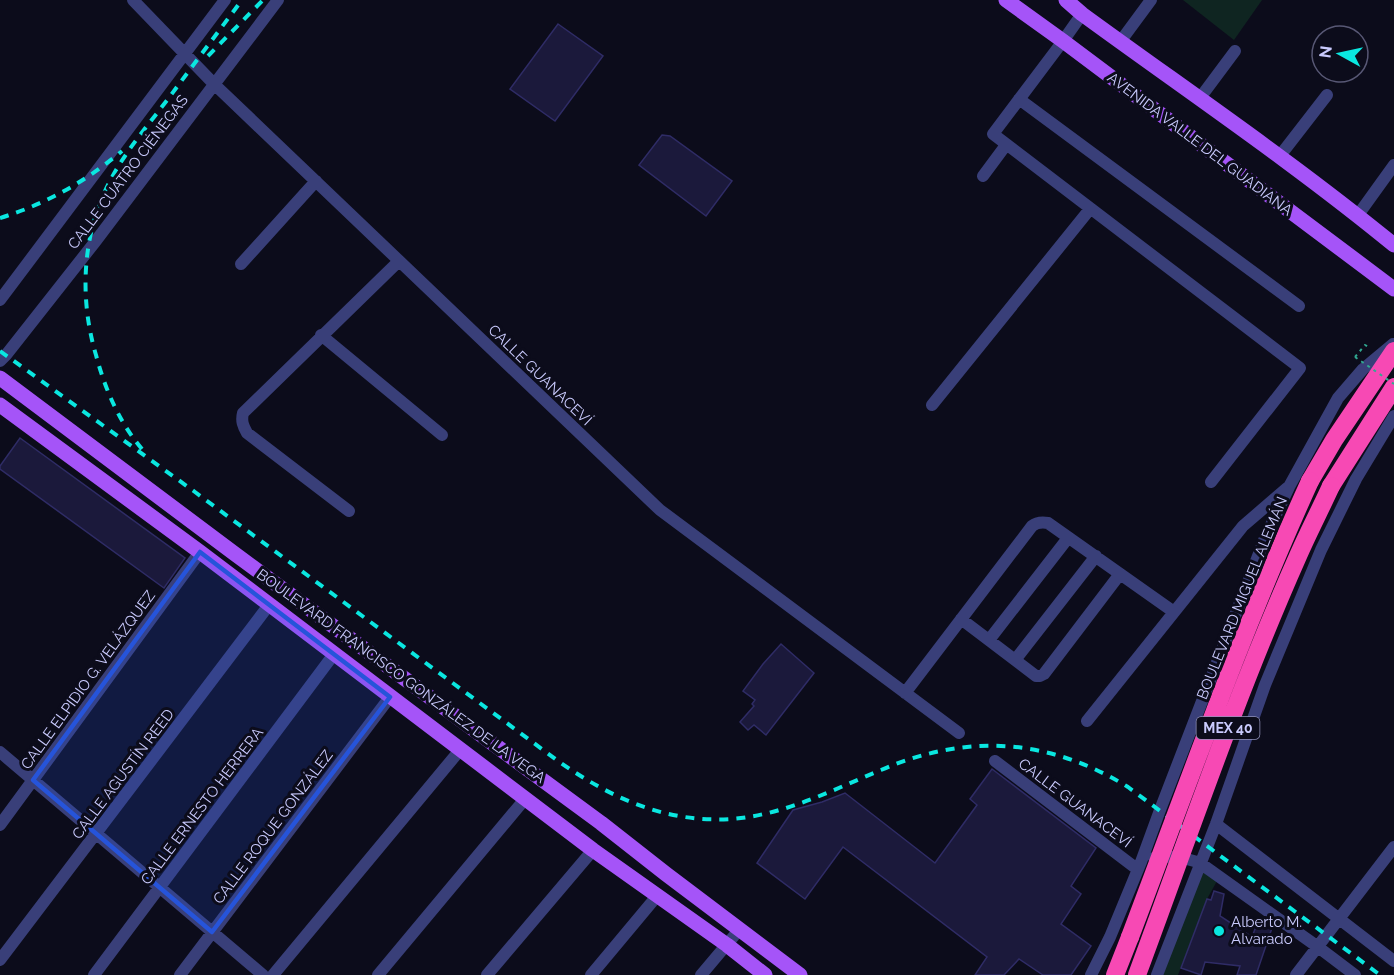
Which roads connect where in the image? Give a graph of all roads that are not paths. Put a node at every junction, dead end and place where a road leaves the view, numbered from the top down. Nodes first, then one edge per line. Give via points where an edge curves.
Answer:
1 (133, 0) edge
2 (225, 0) edge
3 (278, 0) edge
4 (1006, 0) edge
5 (1066, 0) edge
6 (1150, 0) edge
7 (1082, 14) junction
8 (1063, 41) junction
9 (1120, 42) junction
10 (1235, 51) dead end
11 (185, 52) junction
12 (214, 84) junction
13 (1327, 95) dead end
14 (1200, 98) junction
15 (1019, 99) junction
16 (1006, 145) junction
17 (1279, 157) junction
18 (1394, 165) edge
19 (983, 176) dead end
20 (316, 181) junction
21 (1090, 209) junction
22 (1358, 215) junction
23 (1394, 245) edge
24 (399, 261) junction
25 (241, 264) dead end
26 (1394, 289) edge
27 (0, 300) edge
28 (1299, 306) dead end
29 (321, 335) junction
30 (1394, 343) edge
31 (1394, 351) edge
32 (0, 361) edge
33 (0, 378) edge
34 (1394, 386) edge
35 (0, 405) edge
36 (932, 405) dead end
37 (1394, 417) edge
38 (442, 435) dead end
39 (1212, 482) dead end
40 (1290, 485) junction
41 (349, 511) dead end
42 (1068, 538) junction
43 (200, 552) junction
44 (1096, 556) junction
45 (1120, 574) junction
46 (269, 605) junction
47 (1174, 612) junction
48 (961, 619) junction
49 (989, 640) junction
50 (334, 654) junction
51 (1015, 660) junction
52 (905, 693) junction
53 (390, 697) junction
54 (1087, 721) dead end
55 (960, 733) dead end
56 (460, 750) junction
57 (0, 752) edge
58 (995, 761) dead end
59 (1173, 775) junction
60 (33, 780) junction
61 (1226, 794) junction
62 (525, 799) junction
63 (1216, 824) junction
64 (0, 825) edge
65 (96, 834) junction
66 (1394, 846) edge
67 (593, 850) junction
68 (1200, 863) junction
69 (1139, 865) junction
70 (160, 888) junction
71 (657, 896) junction
72 (1340, 918) junction
73 (740, 930) junction
74 (212, 932) junction
75 (727, 945) junction
76 (1318, 947) junction
77 (0, 960) edge
78 (1394, 961) edge
79 (1117, 968) edge
80 (94, 975) edge
81 (180, 975) edge
82 (263, 975) edge
83 (273, 975) edge
84 (378, 975) edge
85 (487, 975) edge
86 (591, 975) edge
87 (701, 975) edge
88 (765, 975) edge
89 (800, 975) edge
90 (1091, 975) edge
91 (1108, 975) edge
92 (1137, 975) edge
93 (1157, 975) edge
94 (1296, 975) edge
95 (1355, 975) edge

1 - 11 street, CALLE GUANACEVÍ
2 - 11 street, CALLE CUATRO CIÉNEGAS
3 - 12 street, CALLE CUATRO CIÉNEGAS
4 - 8 main road, AVENIDA VALLE DEL GUADIANA
5 - 7 main road
6 - 9 street
7 - 8 street
7 - 9 main road
8 - 15 street
8 - 26 main road, AVENIDA VALLE DEL GUADIANA
9 - 14 main road
10 - 14 street
11 - 12 street, CALLE GUANACEVÍ
11 - 27 street, CALLE CUATRO CIÉNEGAS
12 - 20 street, CALLE GUANACEVÍ
12 - 32 street, CALLE CUATRO CIÉNEGAS
13 - 17 street
14 - 17 main road
15 - 16 street via 993,135
15 - 28 street
16 - 19 street
16 - 21 street
17 - 22 main road
18 - 22 street
20 - 24 street, CALLE GUANACEVÍ
20 - 25 street
21 - 36 street
21 - 39 street via 1300,368
22 - 23 main road
24 - 29 street
24 - 52 street, CALLE GUANACEVÍ via 660,510
29 - 38 street
29 - 41 street via 243,413 243,427
30 - 40 street via 1363,369 1338,398
31 - 79 highway, BOULEVARD MIGUEL ALEMÁN / MEX 40, bridge via 1334,440 1279,549
33 - 73 main road, BOULEVARD FRANCISCO GONZÁLEZ DE LA VEGA
34 - 92 highway, MEX 40, bridge via 1331,486 1298,557 1227,730
35 - 43 main road, BOULEVARD FRANCISCO GONZÁLEZ DE LA VEGA
37 - 61 street via 1356,479 1321,550 1265,685
40 - 47 street via 1243,526
40 - 59 street
42 - 44 street
42 - 48 street via 1048,523 1032,526
42 - 49 street
43 - 46 main road, BOULEVARD FRANCISCO GONZÁLEZ DE LA VEGA
43 - 60 street, CALLE ELPIDIO G. VELÁZQUEZ
44 - 45 street
44 - 51 street
45 - 47 street
45 - 51 street via 1044,674 1036,676
46 - 50 main road, BOULEVARD FRANCISCO GONZÁLEZ DE LA VEGA
46 - 65 street, CALLE AGUSTÍN REED
47 - 54 street
48 - 49 street
48 - 52 street
49 - 51 street
50 - 53 main road, BOULEVARD FRANCISCO GONZÁLEZ DE LA VEGA
50 - 70 street, CALLE ERNESTO HERRERA
52 - 55 street, CALLE GUANACEVÍ
53 - 56 main road, BOULEVARD FRANCISCO GONZÁLEZ DE LA VEGA
53 - 74 street, CALLE ROQUE GONZÁLEZ
56 - 62 main road, BOULEVARD FRANCISCO GONZÁLEZ DE LA VEGA
56 - 83 street
57 - 60 street
58 - 69 street, CALLE GUANACEVÍ
59 - 61 street via 1198,792
59 - 69 street
60 - 64 street, CALLE ELPIDIO G. VELÁZQUEZ
60 - 65 street
61 - 63 street
62 - 67 main road, BOULEVARD FRANCISCO GONZÁLEZ DE LA VEGA
62 - 84 street
63 - 68 street
63 - 72 street
65 - 70 street
65 - 77 street, CALLE AGUSTÍN REED
66 - 72 street
67 - 71 main road, BOULEVARD FRANCISCO GONZÁLEZ DE LA VEGA
67 - 85 street
68 - 69 street via 1168,856
68 - 76 street
68 - 93 street
69 - 90 street
70 - 74 street
70 - 80 street, CALLE ERNESTO HERRERA
71 - 75 main road, BOULEVARD FRANCISCO GONZÁLEZ DE LA VEGA
71 - 86 street
72 - 76 street
72 - 78 street
73 - 75 street
73 - 89 main road, BOULEVARD FRANCISCO GONZÁLEZ DE LA VEGA
74 - 81 street, CALLE ROQUE GONZÁLEZ
74 - 82 street
75 - 87 street
75 - 88 main road, BOULEVARD FRANCISCO GONZÁLEZ DE LA VEGA
76 - 94 street
76 - 95 street
79 - 91 highway, BOULEVARD MIGUEL ALEMÁN

